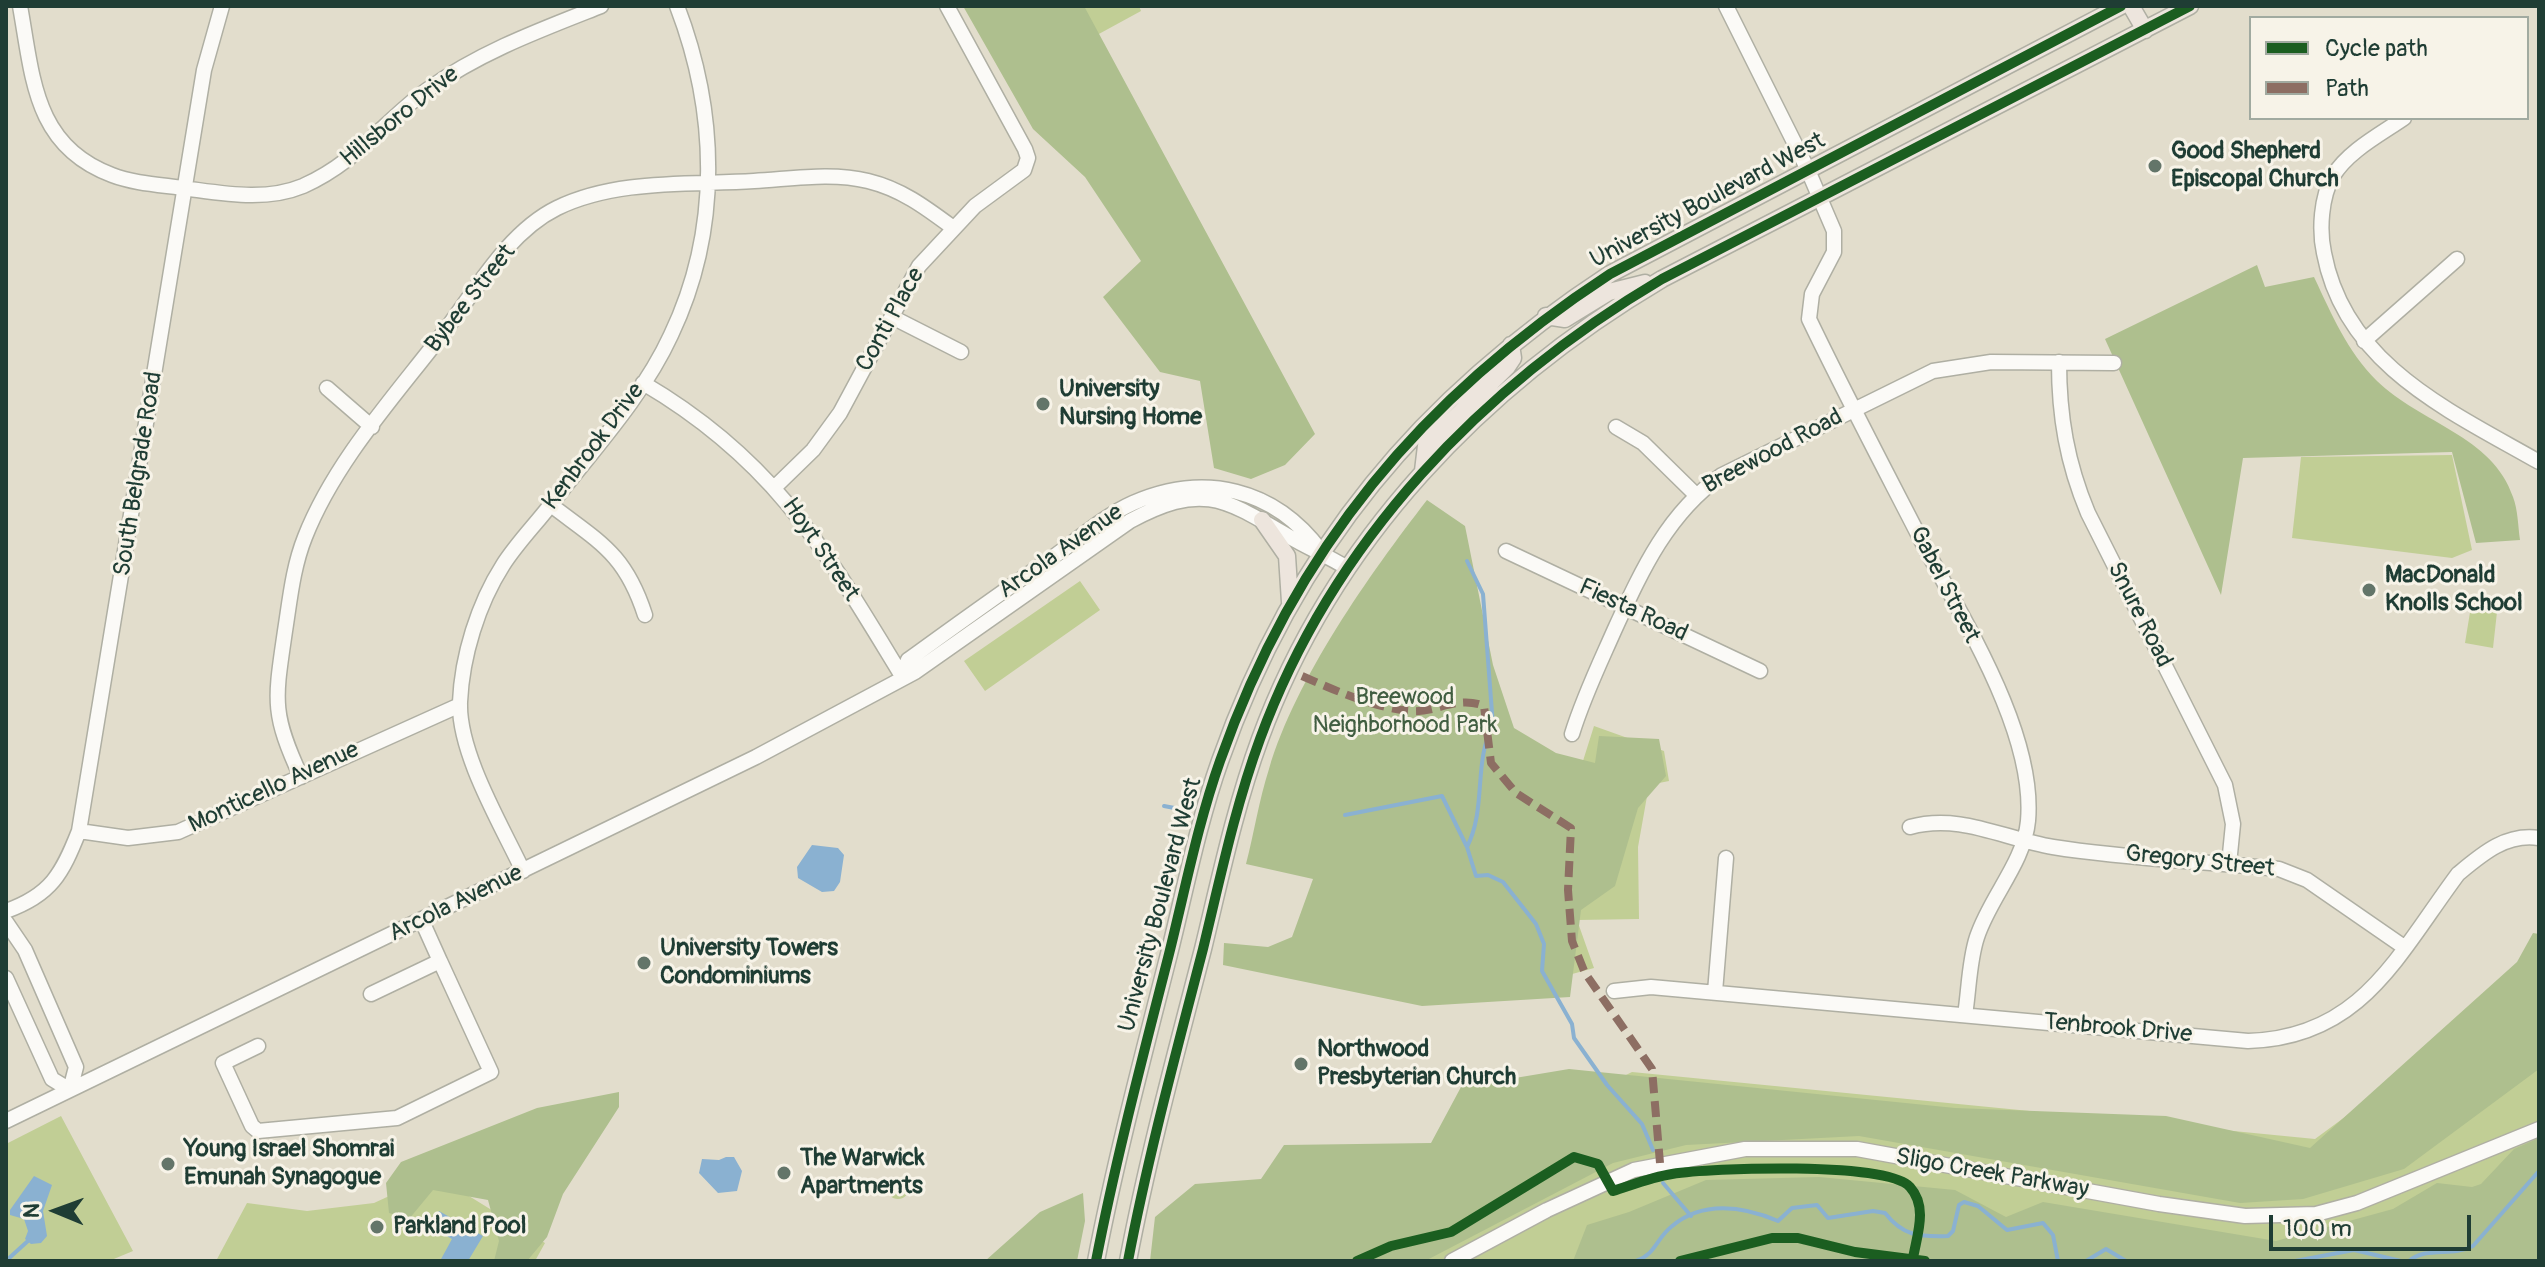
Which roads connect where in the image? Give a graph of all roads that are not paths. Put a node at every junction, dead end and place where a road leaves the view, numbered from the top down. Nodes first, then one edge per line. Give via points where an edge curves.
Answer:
1 (20, 6) edge
2 (222, 6) edge
3 (601, 6) edge
4 (677, 6) edge
5 (947, 6) edge
6 (1726, 6) edge
7 (2121, 6) edge
8 (2131, 6) edge
9 (2190, 6) edge
10 (2145, 30) junction
11 (2401, 120) edge
12 (1807, 168) junction
13 (708, 183) junction
14 (186, 188) junction
15 (1818, 199) junction
16 (952, 227) junction
17 (2457, 259) dead end
18 (1662, 279) junction
19 (1546, 316) junction
20 (892, 317) junction
21 (2364, 341) junction
22 (1511, 345) junction
23 (961, 352) dead end
24 (2059, 362) junction
25 (2114, 363) dead end
26 (643, 383) junction
27 (327, 388) dead end
28 (1854, 409) junction
29 (372, 427) junction
30 (1616, 427) dead end
31 (2539, 462) edge
32 (1423, 471) junction
33 (776, 486) junction
34 (1695, 494) junction
35 (551, 505) junction
36 (1262, 520) junction
37 (1321, 551) junction
38 (1506, 551) dead end
39 (1347, 568) junction
40 (1290, 606) junction
41 (1625, 607) junction
42 (645, 615) dead end
43 (1760, 671) dead end
44 (902, 676) junction
45 (460, 705) junction
46 (1572, 734) dead end
47 (301, 777) junction
48 (1910, 827) dead end
49 (79, 831) junction
50 (2539, 838) edge
51 (2023, 840) junction
52 (1726, 858) dead end
53 (2229, 864) junction
54 (523, 871) junction
55 (6, 911) edge
56 (422, 921) junction
57 (6, 922) edge
58 (2404, 947) junction
59 (440, 961) junction
60 (6, 978) edge
61 (1614, 991) dead end
62 (1715, 992) junction
63 (371, 994) dead end
64 (1965, 1015) junction
65 (258, 1046) dead end
66 (70, 1090) junction
67 (6, 1121) edge
68 (2539, 1129) edge
69 (1096, 1261) edge
70 (1128, 1261) edge
71 (1452, 1261) edge

1 - 14 street, Hillsboro Drive via 44,116 67,149 78,160 115,176
2 - 14 street, South Belgrade Road via 204,70
3 - 14 street, Hillsboro Drive via 468,63 424,93 334,171 299,188 237,196
4 - 13 street, Kenbrook Drive via 702,91
5 - 16 street, Conti Place via 1028,158 1024,170
6 - 12 street, Gabel Street
7 - 12 main road, University Boulevard West
8 - 10 main road
9 - 10 main road, University Boulevard West
10 - 15 main road, University Boulevard West
11 - 21 street via 2356,151 2333,175 2323,207 2321,239 2327,270 2340,307
12 - 15 street, Gabel Street
12 - 19 main road, University Boulevard West via 1610,274
13 - 16 street, Bybee Street via 865,180 914,198
13 - 26 street, Kenbrook Drive via 703,239 691,288 671,337
13 - 29 street, Bybee Street via 595,194 533,224 499,259
14 - 49 street, South Belgrade Road
15 - 18 main road, University Boulevard West
15 - 28 street, Gabel Street via 1835,242 1812,294 1809,319
16 - 20 street, Conti Place via 919,266
17 - 21 street
18 - 19 main road via 1609,292 1565,319
18 - 32 main road, University Boulevard West via 1552,350 1496,397
19 - 22 main road, University Boulevard West
20 - 23 street
20 - 33 street, Conti Place via 840,413 813,450
21 - 31 street via 2420,393
22 - 32 main road via 1513,358 1507,367 1426,446
22 - 37 main road, University Boulevard West via 1402,447
24 - 25 street, Breewood Road
24 - 28 street, Breewood Road via 1957,365 1916,377
24 - 53 street, Snure Road via 2062,429 2071,472 2225,785 2233,824
26 - 33 street, Hoyt Street via 722,435
26 - 35 street, Kenbrook Drive
27 - 29 street
28 - 34 street, Breewood Road via 1722,475
28 - 51 street, Gabel Street via 2018,737 2029,796
29 - 47 street, Bybee Street via 320,502 294,575 275,699 282,735
30 - 34 street via 1643,443
32 - 39 main road, University Boulevard West
33 - 44 street, Hoyt Street via 806,523
34 - 41 street, Breewood Road via 1661,535
35 - 42 street via 615,555 634,581
35 - 45 street, Kenbrook Drive via 503,565 483,603 467,652
36 - 37 street, Arcola Avenue
36 - 40 main road via 1287,556
36 - 44 street, Arcola Avenue via 1239,506 1204,497 1167,501
37 - 39 street, Arcola Avenue
37 - 40 main road, University Boulevard West
37 - 44 street, Arcola Avenue via 1309,535 1242,490 1171,489 1131,504 1024,576 908,660
38 - 41 street, Fiesta Road
39 - 70 main road, University Boulevard West via 1260,738 1170,1071
40 - 69 main road, University Boulevard West via 1261,658 1219,762
41 - 43 street, Fiesta Road
41 - 46 street, Breewood Road
44 - 54 street, Arcola Avenue via 756,757
45 - 47 street, Monticello Avenue
45 - 54 street, Kenbrook Drive via 478,777
47 - 49 street, Monticello Avenue via 178,832 128,838
48 - 51 street, Gregory Street via 1934,820
49 - 55 street, South Belgrade Road via 65,867 46,891
50 - 58 street, Tenbrook Drive via 2522,836 2475,860 2458,874
51 - 53 street, Gregory Street
51 - 64 street, Gabel Street via 1976,939
52 - 62 street
53 - 58 street, Gregory Street via 2279,869 2307,880
54 - 56 street, Arcola Avenue
56 - 59 street
56 - 66 street, Arcola Avenue
57 - 66 street via 25,950 76,1067
58 - 64 street, Tenbrook Drive via 2364,999 2333,1021 2276,1040
59 - 63 street
59 - 65 street via 491,1072 397,1118 258,1131 223,1063
60 - 66 street via 52,1079
61 - 62 street, Tenbrook Drive via 1651,987
62 - 64 street, Tenbrook Drive
66 - 67 street, Arcola Avenue
68 - 71 street, Sligo Creek Parkway via 2357,1203 2316,1214 2230,1214 1857,1149 1745,1149 1634,1170

